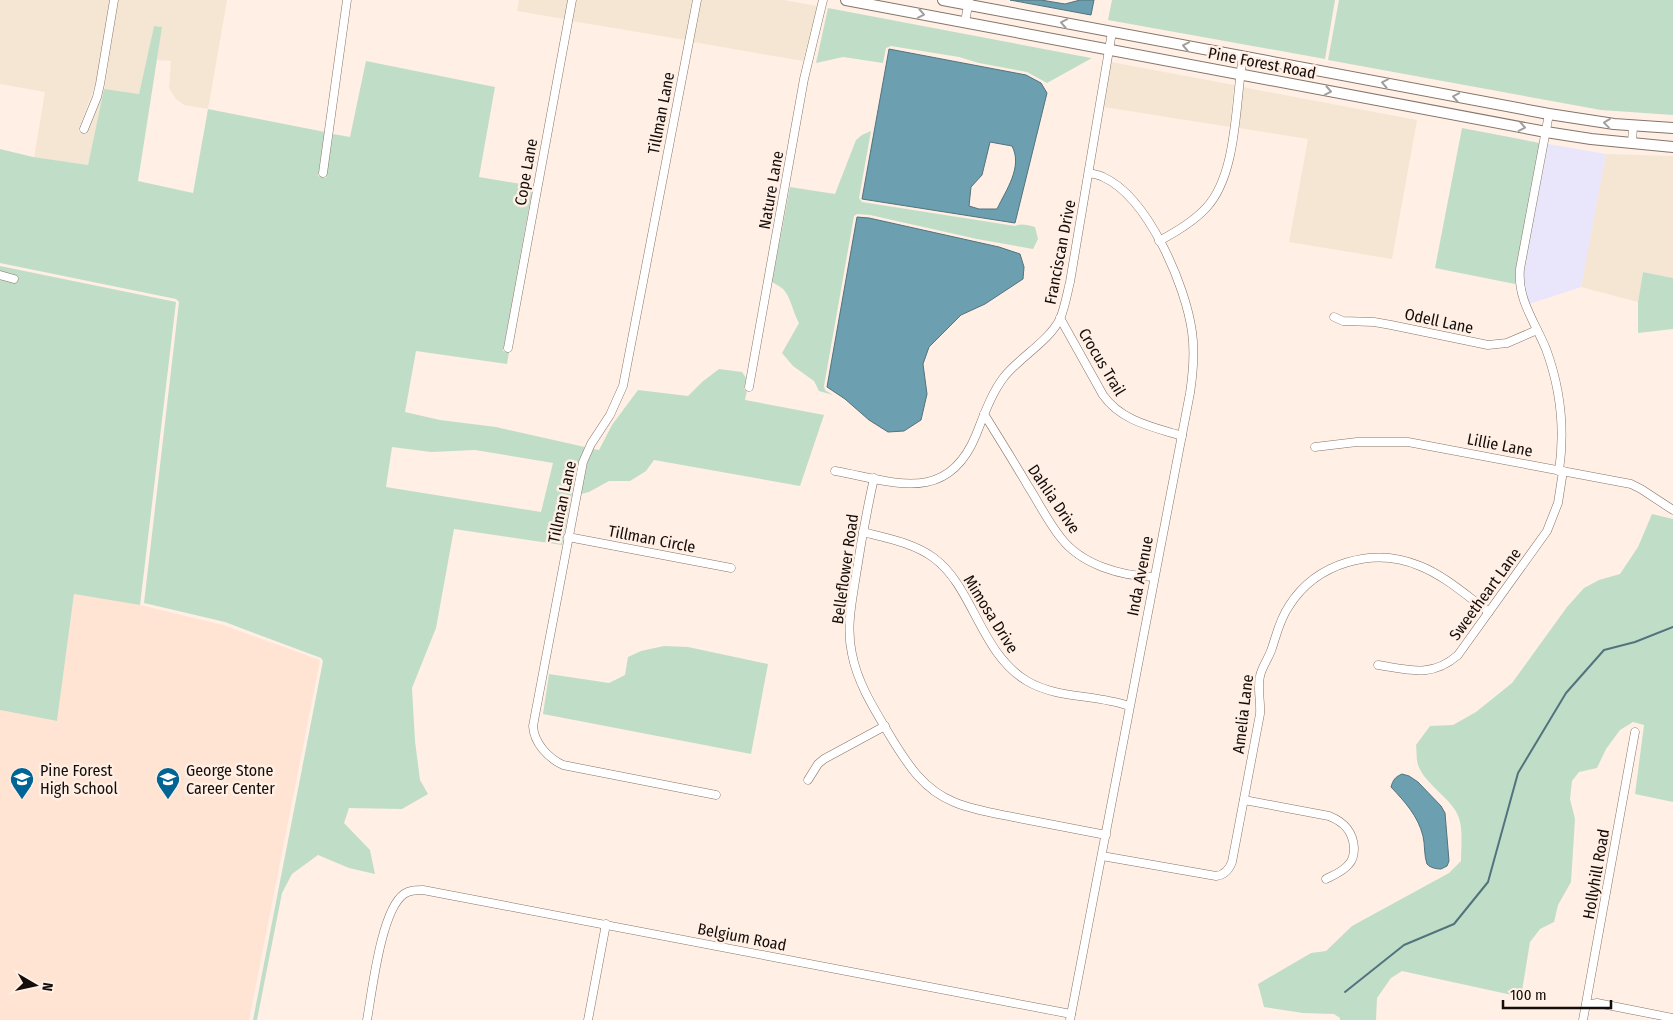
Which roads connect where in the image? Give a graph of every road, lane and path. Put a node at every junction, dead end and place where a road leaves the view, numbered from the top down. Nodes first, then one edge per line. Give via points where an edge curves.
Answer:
1 (114, 0) edge
2 (348, 0) edge
3 (572, 0) edge
4 (697, 0) edge
5 (823, 0) edge
6 (846, 0) edge
7 (943, 0) edge
8 (968, 2) edge
9 (965, 22) junction
10 (1112, 32) junction
11 (1109, 50) junction
12 (1243, 57) junction
13 (1283, 64) junction
14 (1240, 74) junction
15 (1280, 82) junction
16 (1433, 92) junction
17 (1430, 110) junction
18 (1549, 114) junction
19 (1633, 126) junction
20 (1673, 128) edge
21 (84, 129) dead end
22 (1546, 132) junction
23 (1632, 143) junction
24 (1673, 147) edge
25 (1088, 173) junction
26 (323, 174) dead end
27 (1160, 241) junction
28 (0, 275) edge
29 (14, 279) dead end
30 (1334, 317) dead end
31 (1060, 318) junction
32 (1537, 330) junction
33 (508, 348) dead end
34 (749, 387) dead end
35 (984, 414) junction
36 (1182, 436) junction
37 (1315, 447) dead end
38 (835, 471) dead end
39 (1561, 471) junction
40 (874, 478) junction
41 (1673, 510) edge
42 (863, 532) junction
43 (568, 537) junction
44 (731, 568) dead end
45 (1154, 577) junction
46 (1489, 612) junction
47 (1378, 665) dead end
48 (1129, 706) junction
49 (885, 726) junction
50 (1635, 732) dead end
51 (808, 780) dead end
52 (716, 794) dead end
53 (1244, 800) junction
54 (1106, 835) junction
55 (1102, 856) junction
56 (1326, 879) dead end
57 (606, 924) junction
58 (1586, 1005) junction
59 (1070, 1017) edge
60 (1673, 1018) edge
61 (368, 1020) edge
62 (588, 1020) edge
63 (1583, 1020) edge

1 - 21 street via 100,84
2 - 26 street
3 - 33 street, Cope Lane
4 - 43 street, Tillman Lane via 623,386 585,456
5 - 34 street, Nature Lane via 804,79
6 -> 9 main road, Pine Forest Road
7 - 8 main road, Pine Forest Road
8 - 9 street
10 -> 8 main road, Pine Forest Road
9 - 11 main road, Pine Forest Road
10 - 11 street, Franciscan Drive
12 -> 10 main road, Pine Forest Road
11 - 14 main road, Pine Forest Road
11 - 25 street, Franciscan Drive
12 - 13 main road, Pine Forest Road
12 - 14 street
13 - 15 main road
16 -> 13 main road, Pine Forest Road
14 - 15 main road, Pine Forest Road
14 - 27 street via 1232,145 1221,186 1206,208
15 -> 17 main road, Pine Forest Road
16 - 17 main road
18 -> 16 main road, Pine Forest Road
17 -> 22 main road, Pine Forest Road
19 -> 18 main road, Pine Forest Road
18 - 22 street, Sweetheart Lane
19 - 20 main road, Pine Forest Road
19 - 23 street
22 - 23 main road, Pine Forest Road
22 - 32 street, Sweetheart Lane via 1519,275 1522,294
23 - 24 main road, Pine Forest Road
25 - 27 street, Inda Avenue via 1103,177 1128,197
25 - 31 street, Franciscan Drive via 1070,282
27 - 36 street, Inda Avenue via 1180,283 1192,333 1192,379
28 - 29 street
30 - 32 street, Odell Lane via 1488,344 1507,343
31 - 35 street, Franciscan Drive via 1054,328 1005,376
31 - 36 street, Crocus Trail via 1112,407 1131,418
32 - 39 street, Sweetheart Lane via 1559,398
35 - 40 street, Franciscan Drive via 969,449 955,466 940,477 930,482 908,484
35 - 45 street, Dahlia Drive via 1063,540 1105,568
36 - 45 street, Inda Avenue
37 - 39 street, Lillie Lane via 1373,441 1408,442
38 - 40 street, Franciscan Drive
39 - 41 street, Lillie Lane via 1631,484
39 - 46 street, Sweetheart Lane via 1558,503 1547,531
40 - 42 street, Belleflower Road
42 - 48 street, Mimosa Drive via 920,549 938,561 954,581 1003,662 1026,681 1064,694 1104,698
42 - 49 street, Belleflower Road via 850,617 850,644 863,687
43 - 44 street, Tillman Circle
43 - 52 street, Tillman Lane via 533,726 534,735 543,750 563,765
45 - 48 street, Inda Avenue
46 - 47 street, Sweetheart Lane via 1461,651 1443,666 1415,671
46 - 53 street, Amelia Lane via 1437,575 1400,560 1358,559 1337,566 1311,581 1283,617 1260,673 1260,714
48 - 54 street, Inda Avenue
49 - 51 street via 824,759
49 - 54 street, Belleflower Road via 913,771 931,789 946,798 984,811
50 - 58 street, Hollyhill Road
53 - 55 street, Amelia Lane via 1232,862 1224,874 1216,876
53 - 56 street via 1341,821 1351,835 1352,858 1344,869
54 - 55 street, Inda Avenue
55 - 59 street, Inda Avenue
57 - 59 street, Belgium Road
57 - 61 street, Belgium Road via 433,891 408,892 398,898 386,924
57 - 62 street
58 - 60 street via 1597,1003
58 - 63 street, Hollyhill Road

